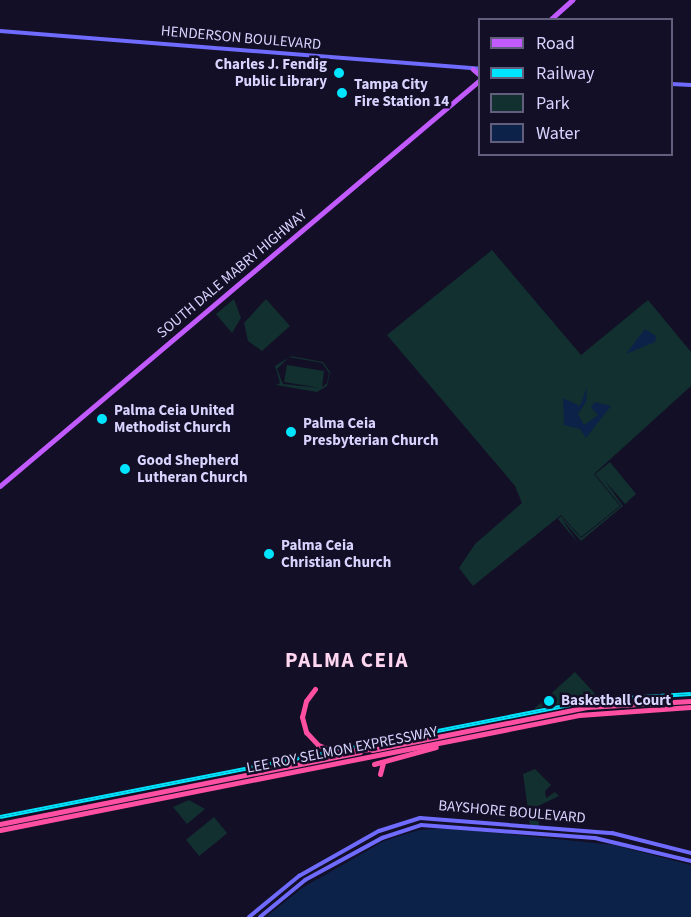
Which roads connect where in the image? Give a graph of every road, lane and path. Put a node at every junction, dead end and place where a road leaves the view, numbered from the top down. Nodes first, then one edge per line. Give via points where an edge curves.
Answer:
1 (572, 0) edge
2 (552, 18) edge
3 (0, 32) edge
4 (476, 69) edge
5 (478, 79) edge
6 (673, 84) edge
7 (691, 85) edge
8 (0, 486) edge
9 (317, 692) dead end
10 (691, 701) edge
11 (691, 707) edge
12 (463, 738) junction
13 (378, 751) junction
14 (383, 763) junction
15 (374, 764) dead end
16 (380, 774) dead end
17 (30, 819) junction
18 (0, 822) edge
19 (2, 830) edge
20 (691, 853) edge
21 (691, 861) edge
22 (249, 917) edge
23 (260, 917) edge

1 - 2 main road
3 - 4 main road, HENDERSON BOULEVARD
5 - 8 main road, SOUTH DALE MABRY HIGHWAY
6 - 7 main road
9 - 13 highway, bridge via 309,696 302,720 318,746 337,752
10 - 13 highway, LEE ROY SELMON EXPRESSWAY via 593,706
11 - 12 highway, LEE ROY SELMON EXPRESSWAY via 594,713
12 - 13 highway, LEE ROY SELMON EXPRESSWAY
12 - 14 highway
13 - 17 highway, LEE ROY SELMON EXPRESSWAY, bridge
13 - 17 highway, LEE ROY SELMON EXPRESSWAY via 299,771
14 - 15 highway
14 - 16 highway
17 - 18 highway, LEE ROY SELMON EXPRESSWAY
17 - 19 highway, LEE ROY SELMON EXPRESSWAY
20 - 22 main road, BAYSHORE BOULEVARD via 612,833 420,818 379,831 307,871
21 - 23 main road, BAYSHORE BOULEVARD via 595,838 421,825 382,838 305,880

